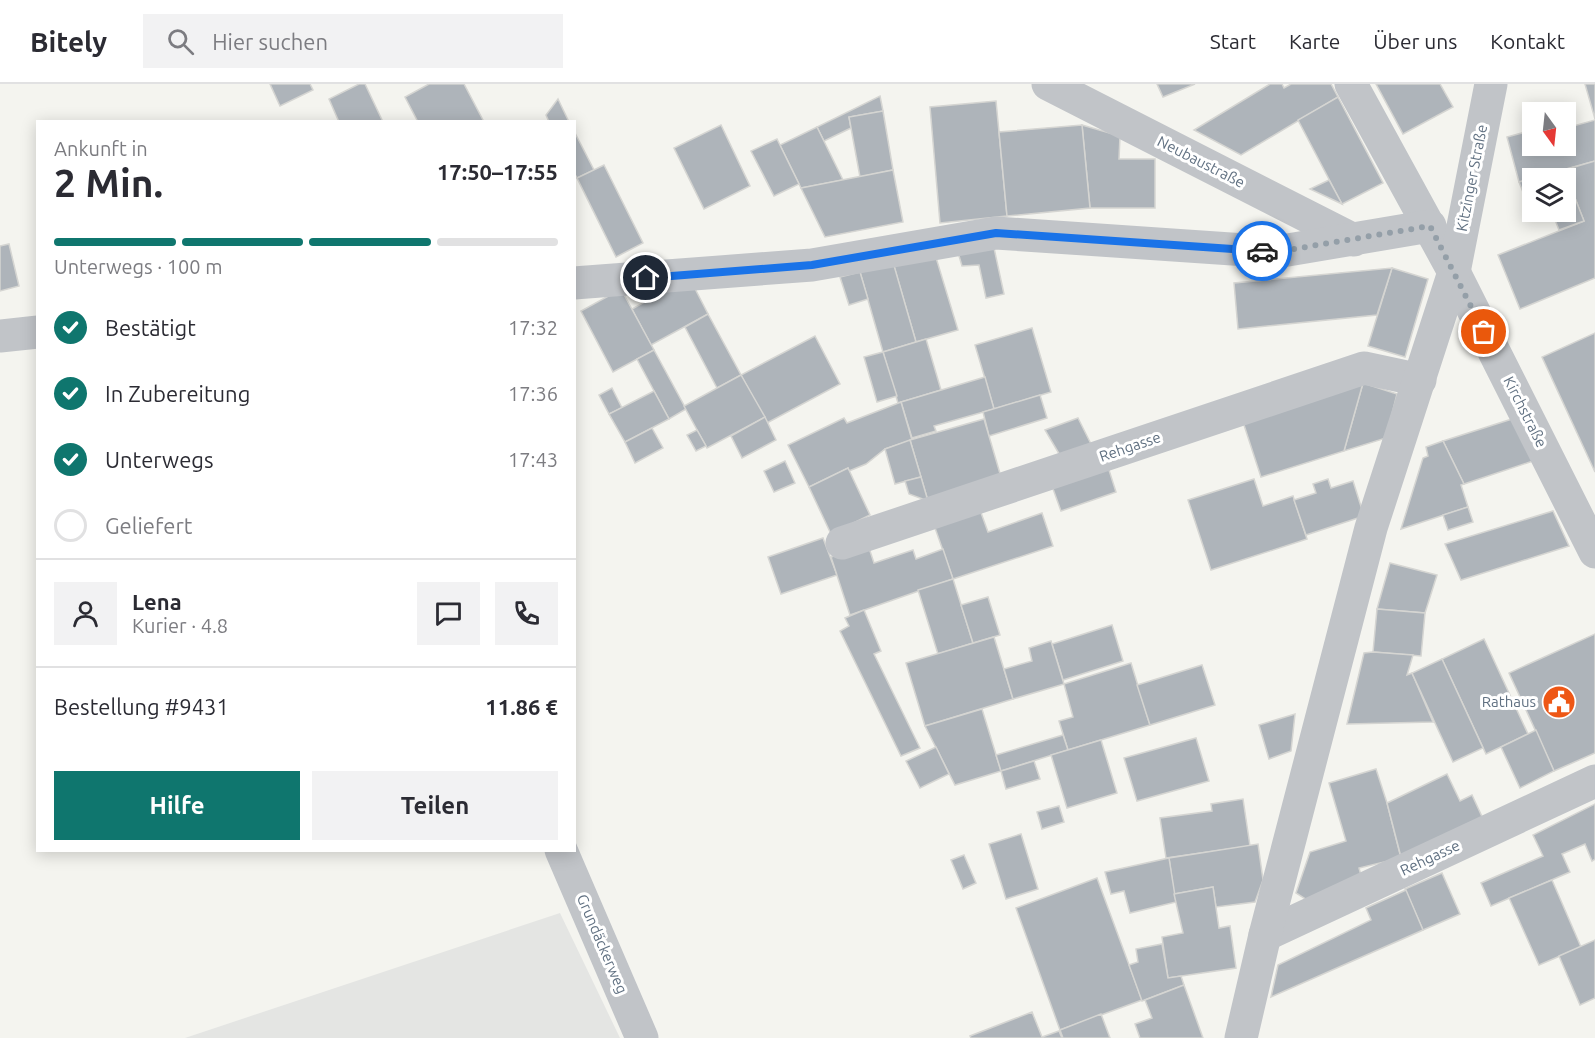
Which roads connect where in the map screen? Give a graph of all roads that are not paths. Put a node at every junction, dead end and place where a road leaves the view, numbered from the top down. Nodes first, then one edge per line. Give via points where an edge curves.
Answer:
1 (1048, 84) edge
2 (1351, 84) edge
3 (1491, 84) edge
4 (1430, 226) junction
5 (1354, 240) junction
6 (1454, 272) junction
7 (576, 283) edge
8 (36, 332) edge
9 (0, 336) edge
10 (1420, 380) junction
11 (842, 543) dead end
12 (1595, 552) edge
13 (1595, 781) edge
14 (562, 852) edge
15 (1265, 935) junction
16 (642, 1038) edge
17 (1241, 1038) edge

1 - 5 street, Neubaustraße
2 - 4 street, Kirchstraße
3 - 6 street, Kitzinger Straße
4 - 5 street
4 - 6 street, Kirchstraße
5 - 7 street via 1276,252 996,233 812,265
6 - 10 street
6 - 12 street, Kirchstraße
8 - 9 street
10 - 11 street, Rehgasse via 1364,368
10 - 15 street via 1371,528
13 - 15 street, Rehgasse
14 - 16 street, Grundäckerweg
15 - 17 street

